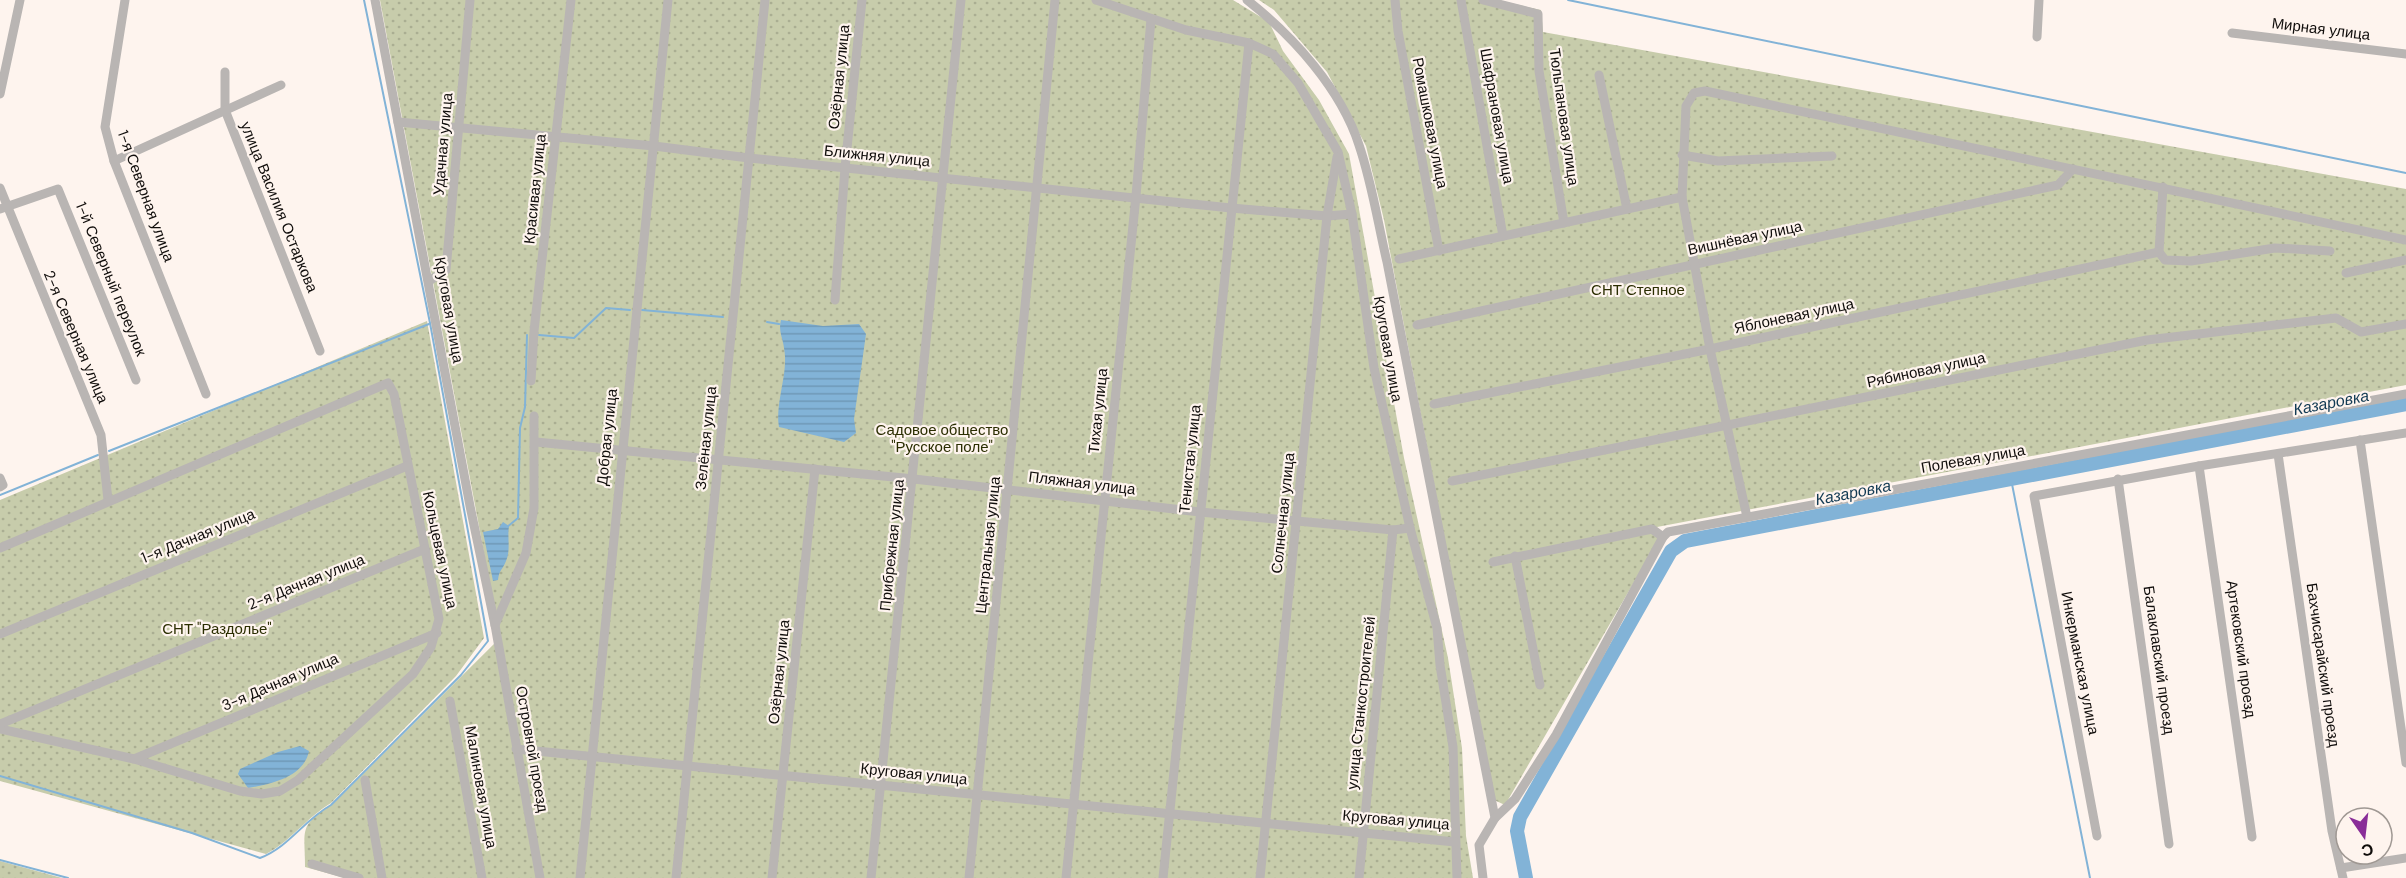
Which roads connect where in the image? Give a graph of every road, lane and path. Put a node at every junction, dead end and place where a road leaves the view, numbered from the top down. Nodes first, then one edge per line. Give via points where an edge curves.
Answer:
1 (20, 0) edge
2 (125, 0) edge
3 (375, 0) edge
4 (470, 0) edge
5 (571, 0) edge
6 (668, 0) edge
7 (765, 0) edge
8 (862, 0) edge
9 (961, 0) edge
10 (1054, 0) edge
11 (1096, 0) edge
12 (1248, 0) edge
13 (1395, 0) edge
14 (1461, 0) edge
15 (1483, 0) edge
16 (2040, 0) edge
17 (1151, 19) junction
18 (2232, 33) dead end
19 (2037, 37) dead end
20 (1249, 43) junction
21 (2406, 54) edge
22 (225, 72) dead end
23 (1599, 75) dead end
24 (280, 85) dead end
25 (0, 94) edge
26 (225, 110) junction
27 (398, 122) junction
28 (459, 129) junction
29 (556, 138) junction
30 (654, 146) junction
31 (1338, 152) junction
32 (1682, 155) junction
33 (1832, 156) dead end
34 (749, 158) junction
35 (114, 161) junction
36 (845, 168) junction
37 (2073, 169) junction
38 (945, 179) junction
39 (1038, 187) junction
40 (2163, 187) junction
41 (0, 188) edge
42 (1136, 196) junction
43 (1682, 196) junction
44 (3, 208) edge
45 (1231, 208) junction
46 (1627, 209) junction
47 (1352, 214) junction
48 (1327, 216) junction
49 (1564, 223) junction
50 (1503, 236) junction
51 (2406, 240) edge
52 (1439, 251) junction
53 (2330, 251) dead end
54 (2159, 252) junction
55 (1399, 260) dead end
56 (2406, 260) edge
57 (1694, 265) junction
58 (2346, 273) dead end
59 (429, 280) junction
60 (835, 300) dead end
61 (2406, 324) edge
62 (1417, 325) dead end
63 (1710, 349) junction
64 (320, 351) dead end
65 (136, 380) dead end
66 (531, 381) dead end
67 (206, 394) dead end
68 (2406, 394) edge
69 (1434, 404) dead end
70 (534, 416) dead end
71 (1726, 426) junction
72 (2406, 434) edge
73 (2360, 440) junction
74 (536, 442) junction
75 (621, 451) junction
76 (2278, 454) junction
77 (718, 460) junction
78 (407, 466) junction
79 (2199, 466) junction
80 (815, 469) junction
81 (914, 479) junction
82 (2118, 480) junction
83 (1452, 481) dead end
84 (1009, 490) junction
85 (108, 500) junction
86 (1104, 501) junction
87 (1200, 512) junction
88 (1747, 517) junction
89 (1298, 519) junction
90 (1410, 528) junction
91 (1393, 530) junction
92 (1663, 537) junction
93 (0, 548) edge
94 (425, 549) junction
95 (1515, 556) junction
96 (1493, 562) dead end
97 (495, 625) junction
98 (437, 633) junction
99 (0, 634) edge
100 (1540, 685) dead end
101 (450, 701) dead end
102 (0, 724) edge
103 (0, 729) edge
104 (516, 749) junction
105 (590, 755) junction
106 (134, 759) junction
107 (2406, 763) edge
108 (688, 767) junction
109 (784, 775) junction
110 (365, 780) dead end
111 (880, 785) junction
112 (978, 796) junction
113 (1074, 804) junction
114 (1170, 815) junction
115 (1495, 818) junction
116 (1265, 824) junction
117 (1364, 832) junction
118 (2097, 836) dead end
119 (2252, 837) dead end
120 (1455, 842) junction
121 (2169, 844) dead end
122 (2406, 858) edge
123 (312, 864) dead end
124 (2341, 868) junction
125 (359, 878) edge
126 (382, 878) edge
127 (482, 878) edge
128 (540, 878) edge
129 (580, 878) edge
130 (676, 878) edge
131 (772, 878) edge
132 (871, 878) edge
133 (969, 878) edge
134 (1066, 878) edge
135 (1163, 878) edge
136 (1260, 878) edge
137 (1359, 878) edge
138 (1457, 878) edge
139 (1483, 878) edge
140 (2343, 878) edge

1 - 25 street
2 - 35 street, 1-я Северная улица via 105,128
3 - 27 street, Круговая улица
4 - 28 street, Удачная улица
5 - 29 street, Красивая улица
6 - 30 street, Добрая улица
7 - 34 street, Зелёная улица
8 - 36 street, Озёрная улица
9 - 38 street, Прибрежная улица
10 - 39 street, Центральная улица
11 - 17 street, Круговая улица
12 - 115 street via 1267,15 1314,68 1345,114 1359,144 1387,262
13 - 52 street, Ромашковая улица
14 - 50 street, Шафрановая улица
15 - 49 street, Тюльпановая улица via 1538,14 1539,71
16 - 19 street
17 - 20 street, Круговая улица
17 - 42 street, Тихая улица
18 - 21 street, Мирная улица
20 - 31 street, Круговая улица via 1273,54 1298,83
20 - 45 street, Тенистая улица
22 - 26 street, улица Василия Остаркова
23 - 46 street
24 - 26 street
26 - 35 street
26 - 64 street, улица Василия Остаркова
27 - 28 street, Ближняя улица
27 - 59 street, Круговая улица
28 - 29 street, Ближняя улица
28 - 59 street, Удачная улица via 446,270
29 - 30 street, Ближняя улица
29 - 66 street, Красивая улица
30 - 34 street, Ближняя улица
30 - 75 street, Добрая улица
31 - 47 street, Круговая улица
31 - 48 street, Солнечная улица
32 - 33 street via 1718,161
32 - 37 street via 1686,106 1694,93 1705,90
32 - 43 street
34 - 36 street, Ближняя улица
34 - 77 street, Зелёная улица
35 - 67 street, 1-я Северная улица
36 - 38 street, Ближняя улица
36 - 60 street, Озёрная улица
37 - 40 street
37 - 57 street, Вишнёвая улица via 2058,185
38 - 39 street, Ближняя улица
38 - 81 street, Прибрежная улица
39 - 42 street, Ближняя улица
39 - 84 street, Центральная улица
40 - 51 street
40 - 54 street
41 - 44 street, 2-я Северная улица
42 - 45 street, Ближняя улица
42 - 86 street, Тихая улица
43 - 46 street
43 - 57 street
44 - 65 street, 1-й Северный переулок via 58,189
44 - 85 street, 2-я Северная улица via 101,435
45 - 48 street, Ближняя улица
45 - 87 street, Тенистая улица
46 - 49 street
47 - 48 street, Ближняя улица
47 - 90 street, Круговая улица via 1374,368
48 - 89 street, Солнечная улица
49 - 50 street
50 - 52 street
52 - 55 street
53 - 54 street via 2275,248 2191,261 2165,260
54 - 63 street, Яблоневая улица
56 - 58 street
57 - 62 street, Вишнёвая улица
57 - 63 street
59 - 97 street, Круговая улица
61 - 71 street, Рябиновая улица via 2361,332 2337,318 2147,340
63 - 69 street, Яблоневая улица
63 - 71 street
68 - 88 street, Полевая улица
70 - 74 street
71 - 83 street, Рябиновая улица
71 - 88 street
72 - 73 street
73 - 76 street
73 - 107 street
74 - 75 street, Пляжная улица
74 - 97 street via 534,508 526,554
75 - 77 street, Пляжная улица
75 - 105 street, Добрая улица
76 - 79 street
76 - 124 street, Бахчисарайский проезд via 2332,831
77 - 80 street, Пляжная улица
77 - 108 street, Зелёная улица
78 - 85 street, Кольцевая улица via 394,394 388,383
78 - 94 street, Кольцевая улица
78 - 99 street, 1-я Дачная улица
79 - 82 street
79 - 119 street, Артековский проезд
80 - 81 street, Пляжная улица
80 - 109 street, Озёрная улица
81 - 84 street, Пляжная улица
81 - 111 street, Прибрежная улица
82 - 118 street, Инкерманская улица via 2034,496
82 - 121 street, Балаклавский проезд
84 - 86 street, Пляжная улица
84 - 112 street, Центральная улица
85 - 93 street, Кольцевая улица
86 - 87 street, Пляжная улица
86 - 113 street, Тихая улица
87 - 89 street, Пляжная улица
87 - 114 street, Тенистая улица
88 - 92 street, Полевая улица via 1676,528
89 - 91 street, Пляжная улица
89 - 116 street, Солнечная улица
90 - 91 street, Пляжная улица
90 - 120 street, Круговая улица via 1437,628 1453,747
91 - 117 street, улица Станкостроителей
92 - 95 street via 1652,529
92 - 115 street via 1556,735 1515,799
94 - 98 street, Кольцевая улица via 439,619
94 - 102 street, 2-я Дачная улица
95 - 96 street
95 - 100 street
97 - 104 street, Островной проезд
98 - 106 street, 3-я Дачная улица
98 - 106 street, Кольцевая улица via 423,661 400,687 298,780 280,791 240,791
101 - 127 street, Малиновая улица
103 - 106 street, Кольцевая улица
104 - 105 street, Круговая улица
104 - 128 street, Островной проезд
105 - 108 street, Круговая улица
105 - 129 street, Добрая улица
108 - 109 street, Круговая улица
108 - 130 street, Зелёная улица
109 - 111 street, Круговая улица
109 - 131 street, Озёрная улица
110 - 126 street
111 - 112 street, Круговая улица
111 - 132 street, Прибрежная улица
112 - 113 street, Круговая улица
112 - 133 street, Центральная улица
113 - 114 street, Круговая улица
113 - 134 street, Тихая улица
114 - 116 street, Круговая улица
114 - 135 street, Тенистая улица
115 - 139 street via 1479,845
116 - 117 street, Круговая улица
116 - 136 street, Солнечная улица
117 - 120 street, Круговая улица
117 - 137 street, улица Станкостроителей
120 - 138 street
122 - 124 street
123 - 125 street
124 - 140 street, Бахчисарайский проезд

